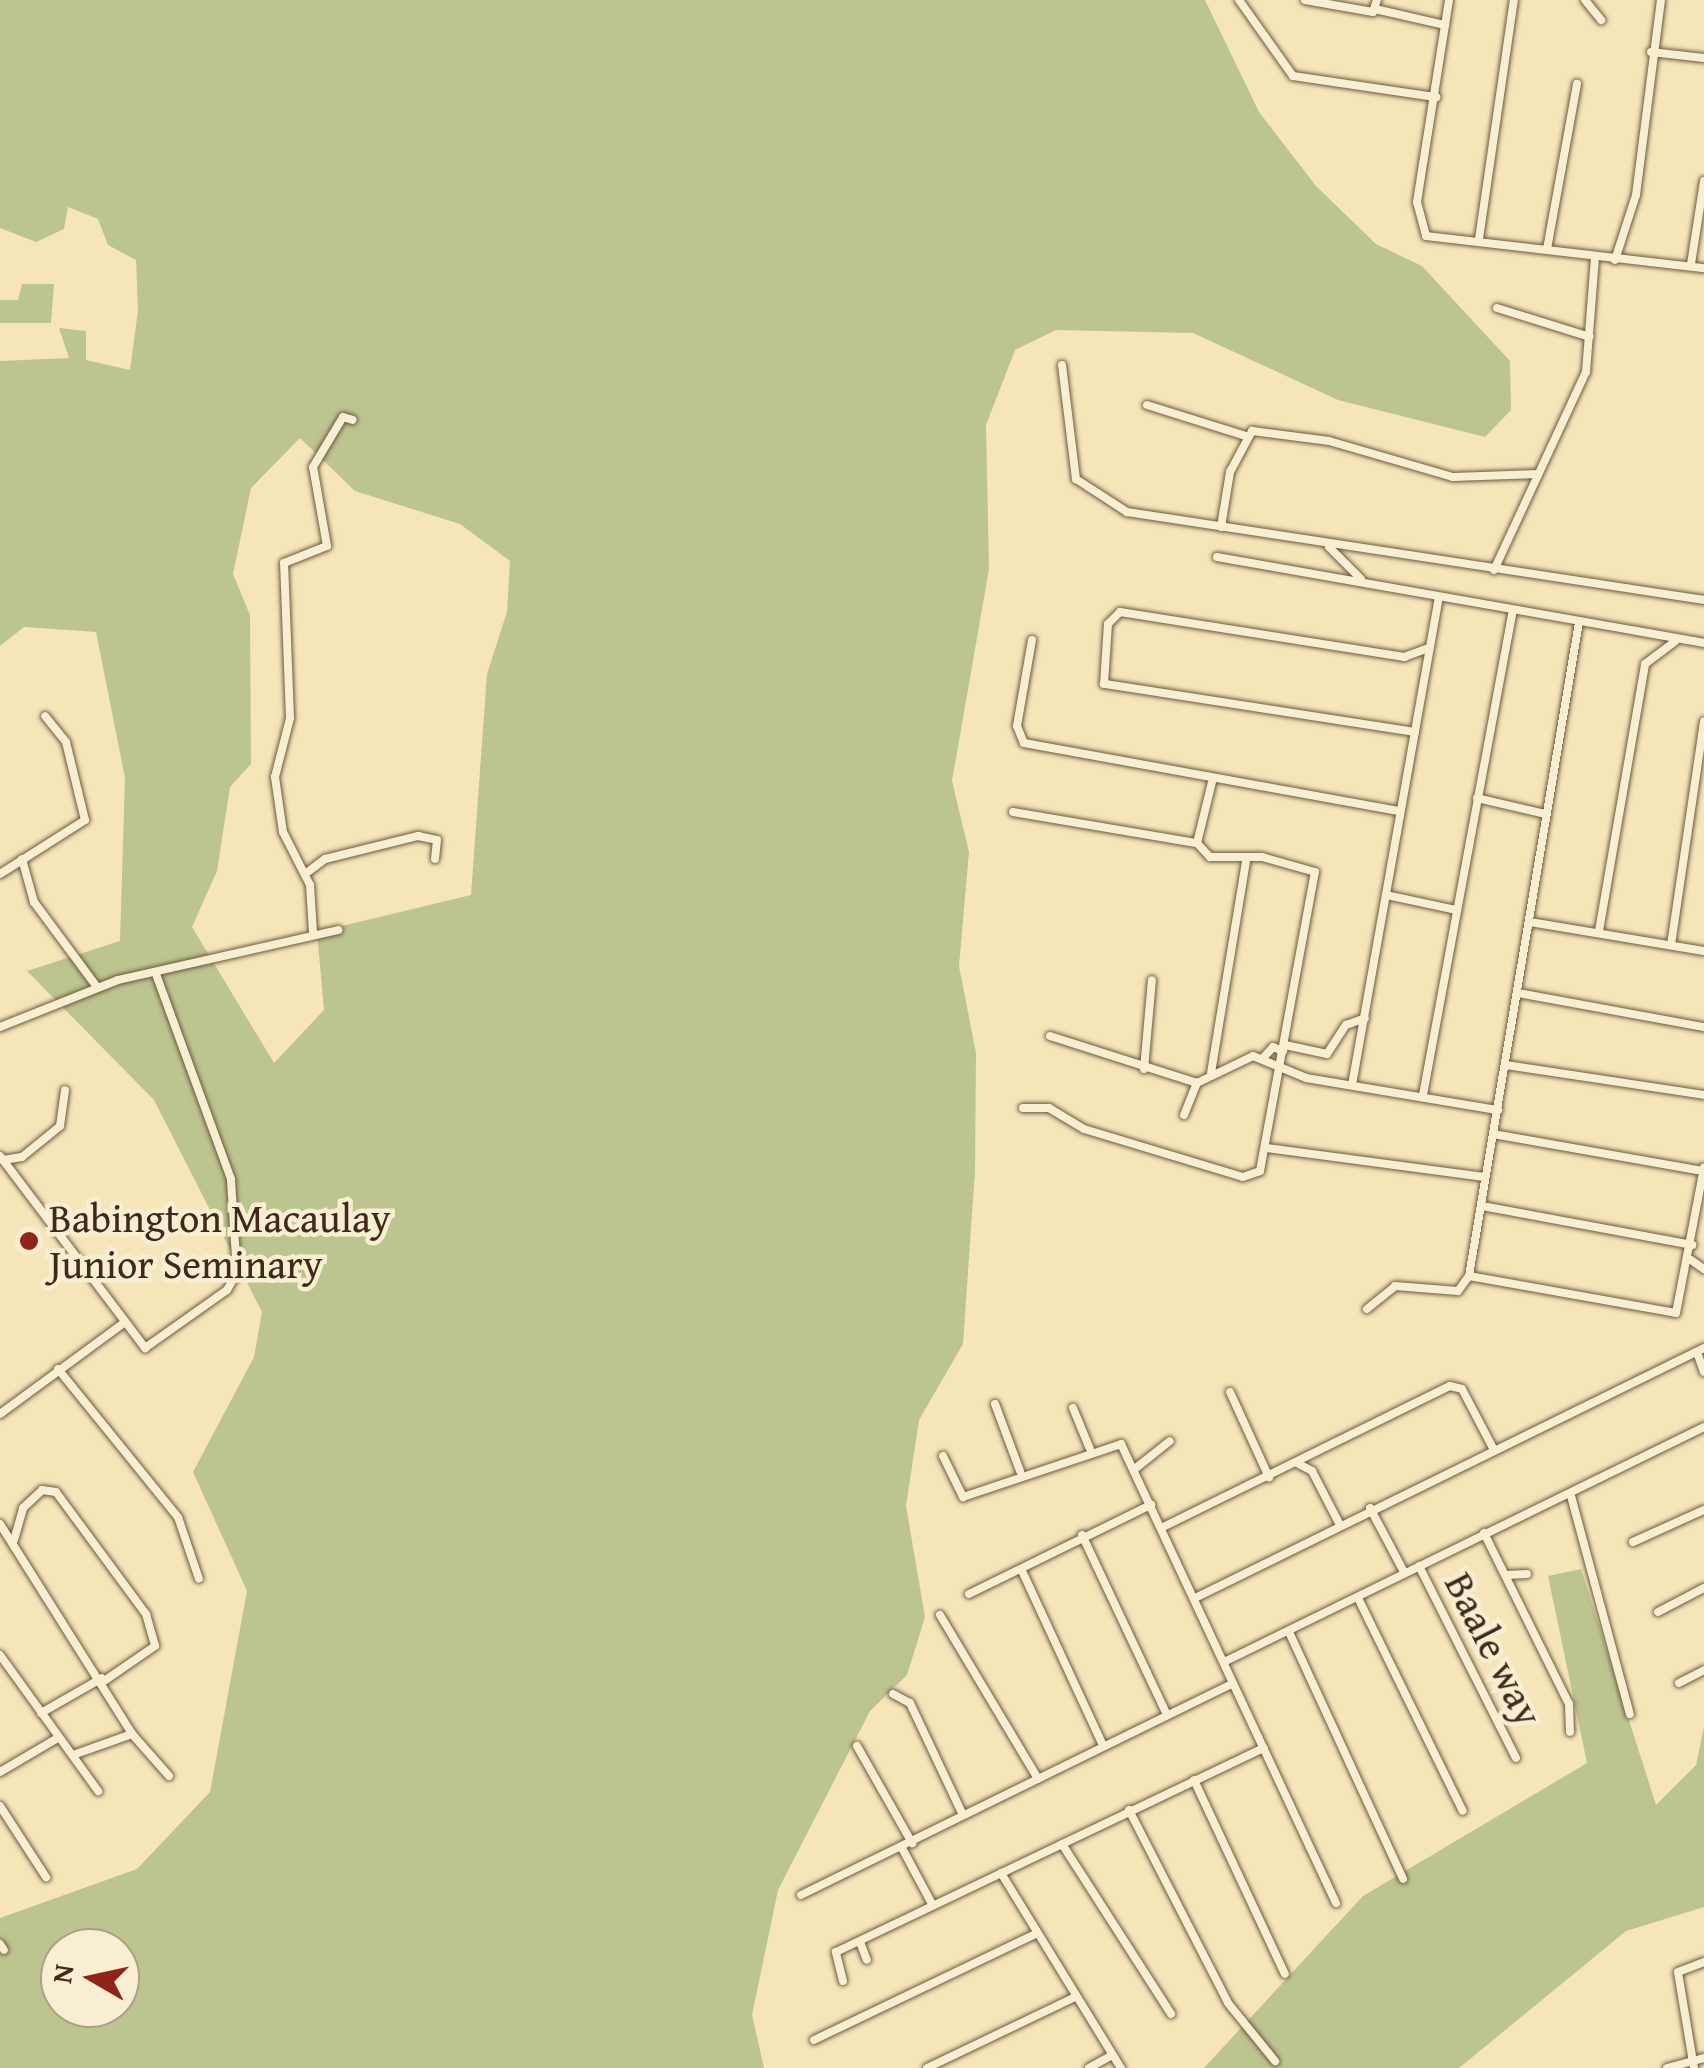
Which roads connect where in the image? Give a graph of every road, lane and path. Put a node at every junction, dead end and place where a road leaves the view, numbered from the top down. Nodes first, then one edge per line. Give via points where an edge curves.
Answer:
1 (1238, 0) edge
2 (1304, 0) edge
3 (1449, 0) edge
4 (1514, 0) edge
5 (1584, 0) edge
6 (1661, 0) edge
7 (1376, 5) edge
8 (1601, 20) dead end
9 (1445, 24) junction
10 (1651, 52) junction
11 (1704, 58) edge
12 (1576, 84) dead end
13 (1436, 97) junction
14 (1704, 181) edge
15 (1479, 239) junction
16 (1547, 250) junction
17 (1595, 258) junction
18 (1615, 260) junction
19 (1691, 264) junction
20 (1704, 268) edge
21 (1497, 308) dead end
22 (1590, 338) junction
23 (1062, 365) dead end
24 (1147, 404) dead end
25 (353, 420) dead end
26 (1058, 431) dead end
27 (1070, 436) junction
28 (1246, 436) junction
29 (1538, 474) junction
30 (1221, 527) junction
31 (1339, 548) junction
32 (1217, 557) dead end
33 (1494, 570) junction
34 (1361, 579) junction
35 (1438, 598) junction
36 (1704, 600) edge
37 (1452, 602) junction
38 (1513, 611) junction
39 (1432, 614) junction
40 (1579, 622) junction
41 (1032, 640) dead end
42 (1676, 640) junction
43 (1704, 643) edge
44 (1429, 648) junction
45 (1415, 657) junction
46 (1425, 673) junction
47 (45, 716) dead end
48 (1704, 721) edge
49 (1411, 736) junction
50 (1212, 778) junction
51 (1477, 798) junction
52 (1400, 811) junction
53 (1013, 812) dead end
54 (1546, 814) junction
55 (1197, 844) junction
56 (435, 858) dead end
57 (22, 859) junction
58 (1246, 861) junction
59 (0, 874) edge
60 (305, 874) junction
61 (1386, 894) junction
62 (1456, 910) junction
63 (1530, 922) junction
64 (338, 930) dead end
65 (1599, 931) junction
66 (313, 932) junction
67 (1671, 945) junction
68 (1704, 951) edge
69 (156, 974) junction
70 (1152, 980) dead end
71 (97, 986) junction
72 (1518, 993) junction
73 (1364, 1018) junction
74 (1704, 1026) edge
75 (0, 1028) edge
76 (1050, 1036) dead end
77 (1284, 1048) junction
78 (1262, 1059) junction
79 (1506, 1065) junction
80 (1283, 1066) junction
81 (1144, 1069) junction
82 (1215, 1070) junction
83 (1197, 1083) junction
84 (1352, 1084) junction
85 (65, 1090) dead end
86 (1424, 1095) junction
87 (1704, 1095) edge
88 (1022, 1108) dead end
89 (1498, 1110) junction
90 (1184, 1114) dead end
91 (1493, 1134) junction
92 (1267, 1148) junction
93 (2, 1158) edge
94 (1704, 1169) edge
95 (1484, 1176) junction
96 (1482, 1206) junction
97 (1692, 1244) junction
98 (1690, 1260) junction
99 (1704, 1268) edge
100 (1469, 1276) junction
101 (1367, 1309) dead end
102 (124, 1323) junction
103 (1700, 1350) edge
104 (58, 1369) junction
105 (1704, 1372) edge
106 (1230, 1392) dead end
107 (996, 1404) dead end
108 (1073, 1408) dead end
109 (0, 1414) edge
110 (1704, 1427) edge
111 (1170, 1442) dead end
112 (1493, 1448) junction
113 (1090, 1449) junction
114 (943, 1456) dead end
115 (1313, 1456) junction
116 (1298, 1463) junction
117 (1136, 1468) junction
118 (1020, 1471) junction
119 (1312, 1471) junction
120 (1269, 1477) junction
121 (1572, 1496) junction
122 (1151, 1506) junction
123 (1370, 1508) junction
124 (1704, 1510) edge
125 (1338, 1522) junction
126 (0, 1524) edge
127 (1161, 1528) junction
128 (1484, 1533) junction
129 (1082, 1535) junction
130 (14, 1540) junction
131 (1633, 1542) dead end
132 (1419, 1566) junction
133 (1023, 1572) junction
134 (1404, 1572) junction
135 (1527, 1574) dead end
136 (1506, 1575) junction
137 (199, 1579) dead end
138 (1704, 1588) edge
139 (969, 1594) dead end
140 (1195, 1598) junction
141 (1358, 1598) junction
142 (1658, 1612) dead end
143 (940, 1614) dead end
144 (1290, 1632) junction
145 (0, 1655) edge
146 (1226, 1661) junction
147 (1704, 1670) edge
148 (103, 1680) junction
149 (1679, 1683) dead end
150 (1232, 1684) junction
151 (893, 1694) dead end
152 (41, 1713) junction
153 (1166, 1713) junction
154 (1630, 1714) dead end
155 (1570, 1732) dead end
156 (132, 1734) junction
157 (56, 1738) junction
158 (1103, 1745) junction
159 (857, 1746) dead end
160 (1264, 1748) junction
161 (73, 1755) junction
162 (1516, 1758) dead end
163 (0, 1772) edge
164 (170, 1776) dead end
165 (1038, 1779) junction
166 (1194, 1780) junction
167 (98, 1790) dead end
168 (0, 1806) edge
169 (1130, 1810) junction
170 (1464, 1811) dead end
171 (962, 1813) junction
172 (9, 1822) junction
173 (0, 1828) edge
174 (912, 1843) junction
175 (1062, 1844) junction
176 (902, 1848) junction
177 (1000, 1873) junction
178 (46, 1877) dead end
179 (1403, 1879) dead end
180 (1191, 1893) dead end
181 (801, 1895) dead end
182 (1178, 1899) junction
183 (1336, 1903) dead end
184 (932, 1904) junction
185 (1037, 1933) junction
186 (860, 1942) junction
187 (867, 1960) dead end
188 (1704, 1962) edge
189 (1285, 1974) dead end
190 (844, 1981) dead end
191 (1073, 1998) junction
192 (1171, 2014) dead end
193 (814, 2040) dead end
194 (1110, 2057) junction
195 (1704, 2058) edge
196 (1275, 2061) dead end
197 (1693, 2064) edge
198 (926, 2068) edge
199 (1089, 2068) edge
200 (1121, 2068) edge
201 (1667, 2068) edge

1 - 13 street via 1293,76
2 - 7 street
3 - 9 street
4 - 15 street
5 - 8 street
6 - 10 street
7 - 9 street
9 - 13 street
10 - 11 street
10 - 18 street via 1638,182
12 - 16 street
13 - 15 street via 1420,228 1434,239
14 - 19 street
15 - 16 street
16 - 17 street
17 - 18 street
17 - 22 street
18 - 19 street
19 - 20 street
21 - 22 street
22 - 29 street via 1586,372
23 - 27 street
24 - 28 street
25 - 60 street via 339,421 313,467 327,546 284,563 290,724 274,777 283,832
26 - 27 street
27 - 30 street via 1072,470 1087,489 1115,496 1132,514
28 - 29 street via 1328,440 1453,477
28 - 30 street
29 - 33 street
30 - 31 street
31 - 33 street
31 - 34 street
32 - 34 street
33 - 36 street
34 - 35 street
35 - 37 street
35 - 39 street
37 - 38 street
37 - 39 street
38 - 40 street
38 - 51 street
39 - 44 street
40 - 42 street
40 - 54 street
41 - 50 street via 1021,741
42 - 43 street
42 - 65 street via 1645,664
44 - 45 street
44 - 46 street
45 - 46 street
45 - 49 street via 1120,612 1110,618 1099,680
46 - 49 street
47 - 57 street via 66,742 84,820
48 - 67 street
49 - 52 street
50 - 52 street
50 - 55 street
51 - 54 street
51 - 62 street
52 - 61 street
53 - 55 street
54 - 63 street
55 - 58 street via 1206,855
56 - 60 street via 437,840 418,836 325,859
57 - 59 street
57 - 71 street via 34,902
58 - 77 street via 1262,856 1315,872
58 - 82 street
60 - 66 street
61 - 62 street
61 - 73 street
62 - 86 street
63 - 65 street
63 - 72 street
64 - 66 street
65 - 67 street
66 - 69 street
67 - 68 street
69 - 71 street
69 - 102 street via 231,1179 237,1273 158,1346 139,1344
70 - 81 street
71 - 75 street
72 - 74 street
72 - 79 street
73 - 77 street via 1346,1025 1328,1054
73 - 84 street
76 - 81 street
77 - 78 street via 1273,1047
77 - 80 street
78 - 80 street
78 - 82 street
79 - 87 street
79 - 89 street
80 - 84 street
80 - 92 street
81 - 83 street
82 - 83 street
83 - 90 street
84 - 86 street
85 - 93 street via 60,1126 22,1157
86 - 89 street
88 - 92 street via 1049,1108 1084,1128 1250,1178
89 - 91 street
91 - 94 street
91 - 95 street
92 - 95 street
93 - 102 street
94 - 97 street
95 - 96 street
96 - 97 street
96 - 100 street
97 - 98 street
98 - 99 street
98 - 100 street via 1672,1314
100 - 101 street via 1458,1291 1395,1286
102 - 104 street
103 - 105 street
103 - 112 street
104 - 109 street
104 - 137 street via 178,1517
106 - 120 street
107 - 118 street
108 - 113 street
110 - 121 street
111 - 117 street
112 - 115 street via 1462,1389 1450,1386
112 - 123 street
113 - 117 street via 1118,1442
113 - 118 street
114 - 118 street via 959,1497
115 - 116 street
115 - 119 street
116 - 119 street
116 - 120 street
117 - 122 street
119 - 125 street
120 - 127 street
121 - 128 street
121 - 154 street
122 - 127 street
122 - 129 street
123 - 125 street
123 - 134 street
124 - 131 street
125 - 140 street
126 - 130 street
127 - 140 street
128 - 132 street
128 - 136 street
129 - 133 street
129 - 153 street
130 - 148 street
130 - 148 street via 31,1498 56,1492 146,1614 155,1646
132 - 134 street
132 - 162 street, Baale way
133 - 139 street
133 - 158 street
134 - 141 street
135 - 136 street
136 - 155 street via 1569,1704
138 - 142 street
140 - 146 street
141 - 144 street
141 - 170 street
143 - 165 street
144 - 146 street
144 - 179 street
145 - 152 street
146 - 150 street
147 - 149 street
148 - 152 street
148 - 156 street
150 - 153 street
150 - 160 street
151 - 171 street via 910,1703
152 - 157 street
153 - 158 street
156 - 161 street
156 - 164 street
157 - 161 street
157 - 163 street
158 - 165 street
159 - 174 street
160 - 166 street
160 - 183 street
161 - 167 street
165 - 171 street
166 - 169 street
166 - 189 street
168 - 172 street
169 - 175 street
169 - 182 street
171 - 174 street
172 - 173 street
172 - 178 street
174 - 176 street
175 - 177 street
175 - 192 street
176 - 181 street
176 - 184 street
177 - 184 street
177 - 185 street
180 - 182 street
182 - 196 street via 1228,2003
184 - 186 street
185 - 191 street
185 - 193 street
186 - 187 street
186 - 190 street via 833,1956
188 - 197 street via 1678,1972
191 - 194 street
191 - 198 street
194 - 199 street
194 - 200 street
195 - 197 street
197 - 201 street

